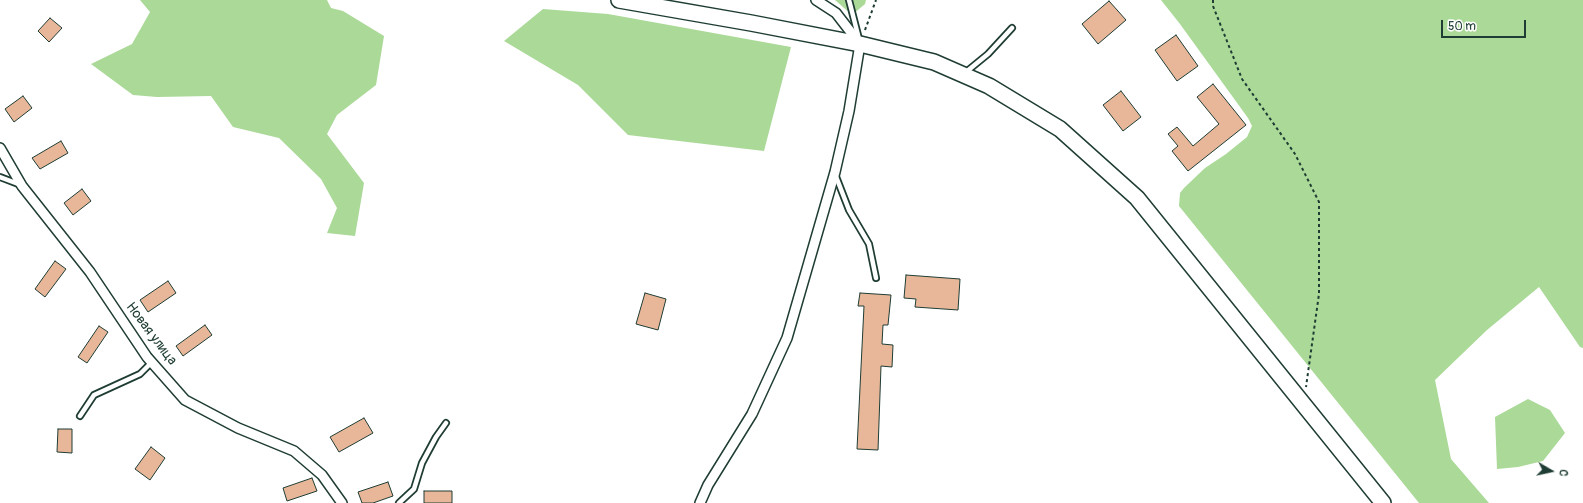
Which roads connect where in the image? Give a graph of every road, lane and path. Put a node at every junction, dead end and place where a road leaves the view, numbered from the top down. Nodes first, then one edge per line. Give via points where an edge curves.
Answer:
1 (619, 0) edge
2 (816, 0) edge
3 (849, 0) edge
4 (876, 0) edge
5 (1213, 0) edge
6 (1012, 28) dead end
7 (860, 44) junction
8 (963, 75) junction
9 (0, 148) edge
10 (835, 172) junction
11 (0, 177) edge
12 (22, 186) junction
13 (876, 278) dead end
14 (152, 362) junction
15 (1303, 404) junction
16 (80, 416) dead end
17 (446, 424) dead end
18 (342, 503) edge
19 (399, 503) edge
20 (700, 503) edge
21 (1383, 503) edge

1 - 7 main road
2 - 7 street via 836,13
3 - 7 lane
4 - 7 path
5 - 15 path via 1213,6 1242,79 1295,154 1319,202 1319,294
6 - 8 lane via 988,54
7 - 8 main road via 934,62
7 - 10 street via 849,111
8 - 15 main road via 990,86 1060,129 1137,198
9 - 12 street, Новая улица
10 - 13 lane via 849,210 868,244
10 - 20 street via 787,338 752,414 708,485
11 - 12 lane
12 - 14 street, Новая улица via 90,272
14 - 16 lane via 140,374 94,395
14 - 18 street, Новая улица via 186,400 238,428 294,451 322,476
15 - 21 main road
17 - 19 lane via 422,463 414,489

